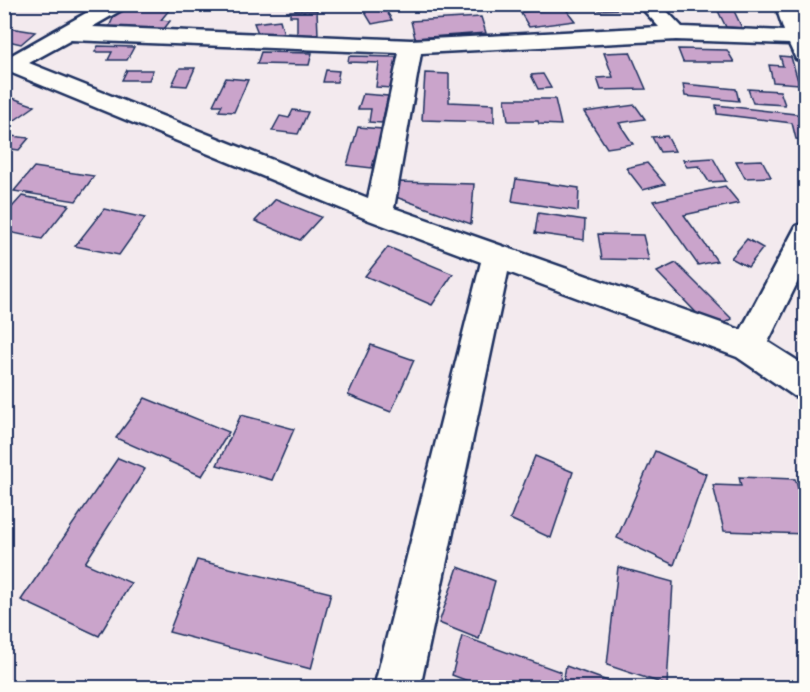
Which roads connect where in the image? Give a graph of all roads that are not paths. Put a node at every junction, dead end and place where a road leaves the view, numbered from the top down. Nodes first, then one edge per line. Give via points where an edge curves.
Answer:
1 (118, 4) edge
2 (648, 4) edge
3 (785, 4) edge
4 (70, 33) junction
5 (676, 33) junction
6 (802, 37) edge
7 (411, 47) junction
8 (806, 59) edge
9 (7, 64) edge
10 (380, 213) junction
11 (806, 234) edge
12 (496, 256) junction
13 (749, 347) junction
14 (806, 385) edge
15 (398, 687) edge

1 - 4 street
2 - 5 street
3 - 6 street
4 - 7 street
4 - 9 street
5 - 6 street
5 - 7 street
6 - 8 street
7 - 10 street
9 - 10 street
10 - 12 street
11 - 13 street
12 - 13 street
12 - 15 street
13 - 14 street

